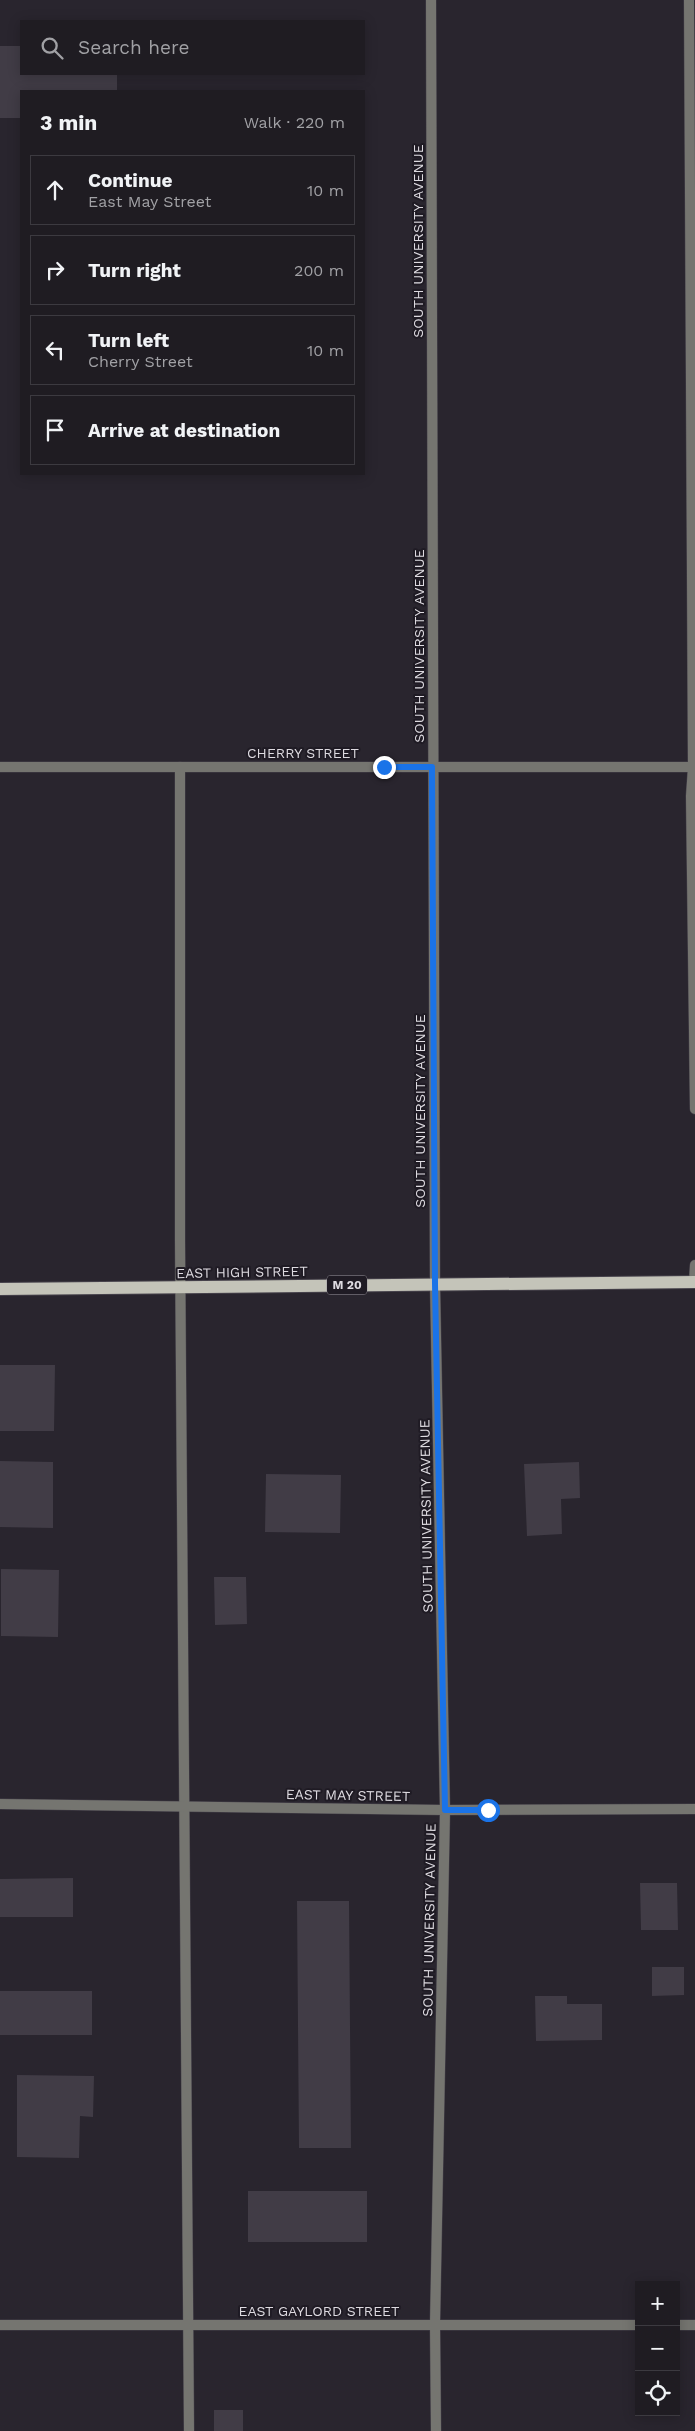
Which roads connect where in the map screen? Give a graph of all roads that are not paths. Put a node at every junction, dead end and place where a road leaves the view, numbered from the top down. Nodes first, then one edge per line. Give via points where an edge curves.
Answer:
1 (431, 0) edge
2 (689, 0) edge
3 (0, 767) edge
4 (180, 767) junction
5 (432, 767) junction
6 (694, 767) edge
7 (695, 1108) edge
8 (695, 1265) edge
9 (695, 1282) edge
10 (435, 1284) junction
11 (180, 1287) junction
12 (0, 1289) edge
13 (0, 1804) edge
14 (184, 1807) junction
15 (695, 1809) edge
16 (445, 1810) junction
17 (435, 2324) junction
18 (0, 2325) edge
19 (188, 2325) junction
20 (635, 2325) edge
21 (680, 2325) edge
22 (695, 2326) edge
23 (189, 2431) edge
24 (436, 2431) edge

1 - 5 street, SOUTH UNIVERSITY AVENUE
2 - 6 street
3 - 4 street, CHERRY STREET
4 - 5 street, CHERRY STREET
4 - 11 street
5 - 6 street, CHERRY STREET
5 - 10 street, SOUTH UNIVERSITY AVENUE
6 - 7 street via 691,796
8 - 9 street
9 - 10 main road, EAST HIGH STREET / M 20
10 - 11 main road, EAST HIGH STREET / M 20
10 - 16 street, SOUTH UNIVERSITY AVENUE
11 - 12 main road, EAST HIGH STREET / M 20
11 - 14 street
13 - 14 street, EAST MAY STREET
14 - 16 street, EAST MAY STREET
14 - 19 street
15 - 16 street, EAST MAY STREET
16 - 17 street, SOUTH UNIVERSITY AVENUE
17 - 19 street, EAST GAYLORD STREET
17 - 20 street, EAST GAYLORD STREET
17 - 24 street, SOUTH UNIVERSITY AVENUE
18 - 19 street, EAST GAYLORD STREET
19 - 23 street
21 - 22 street

